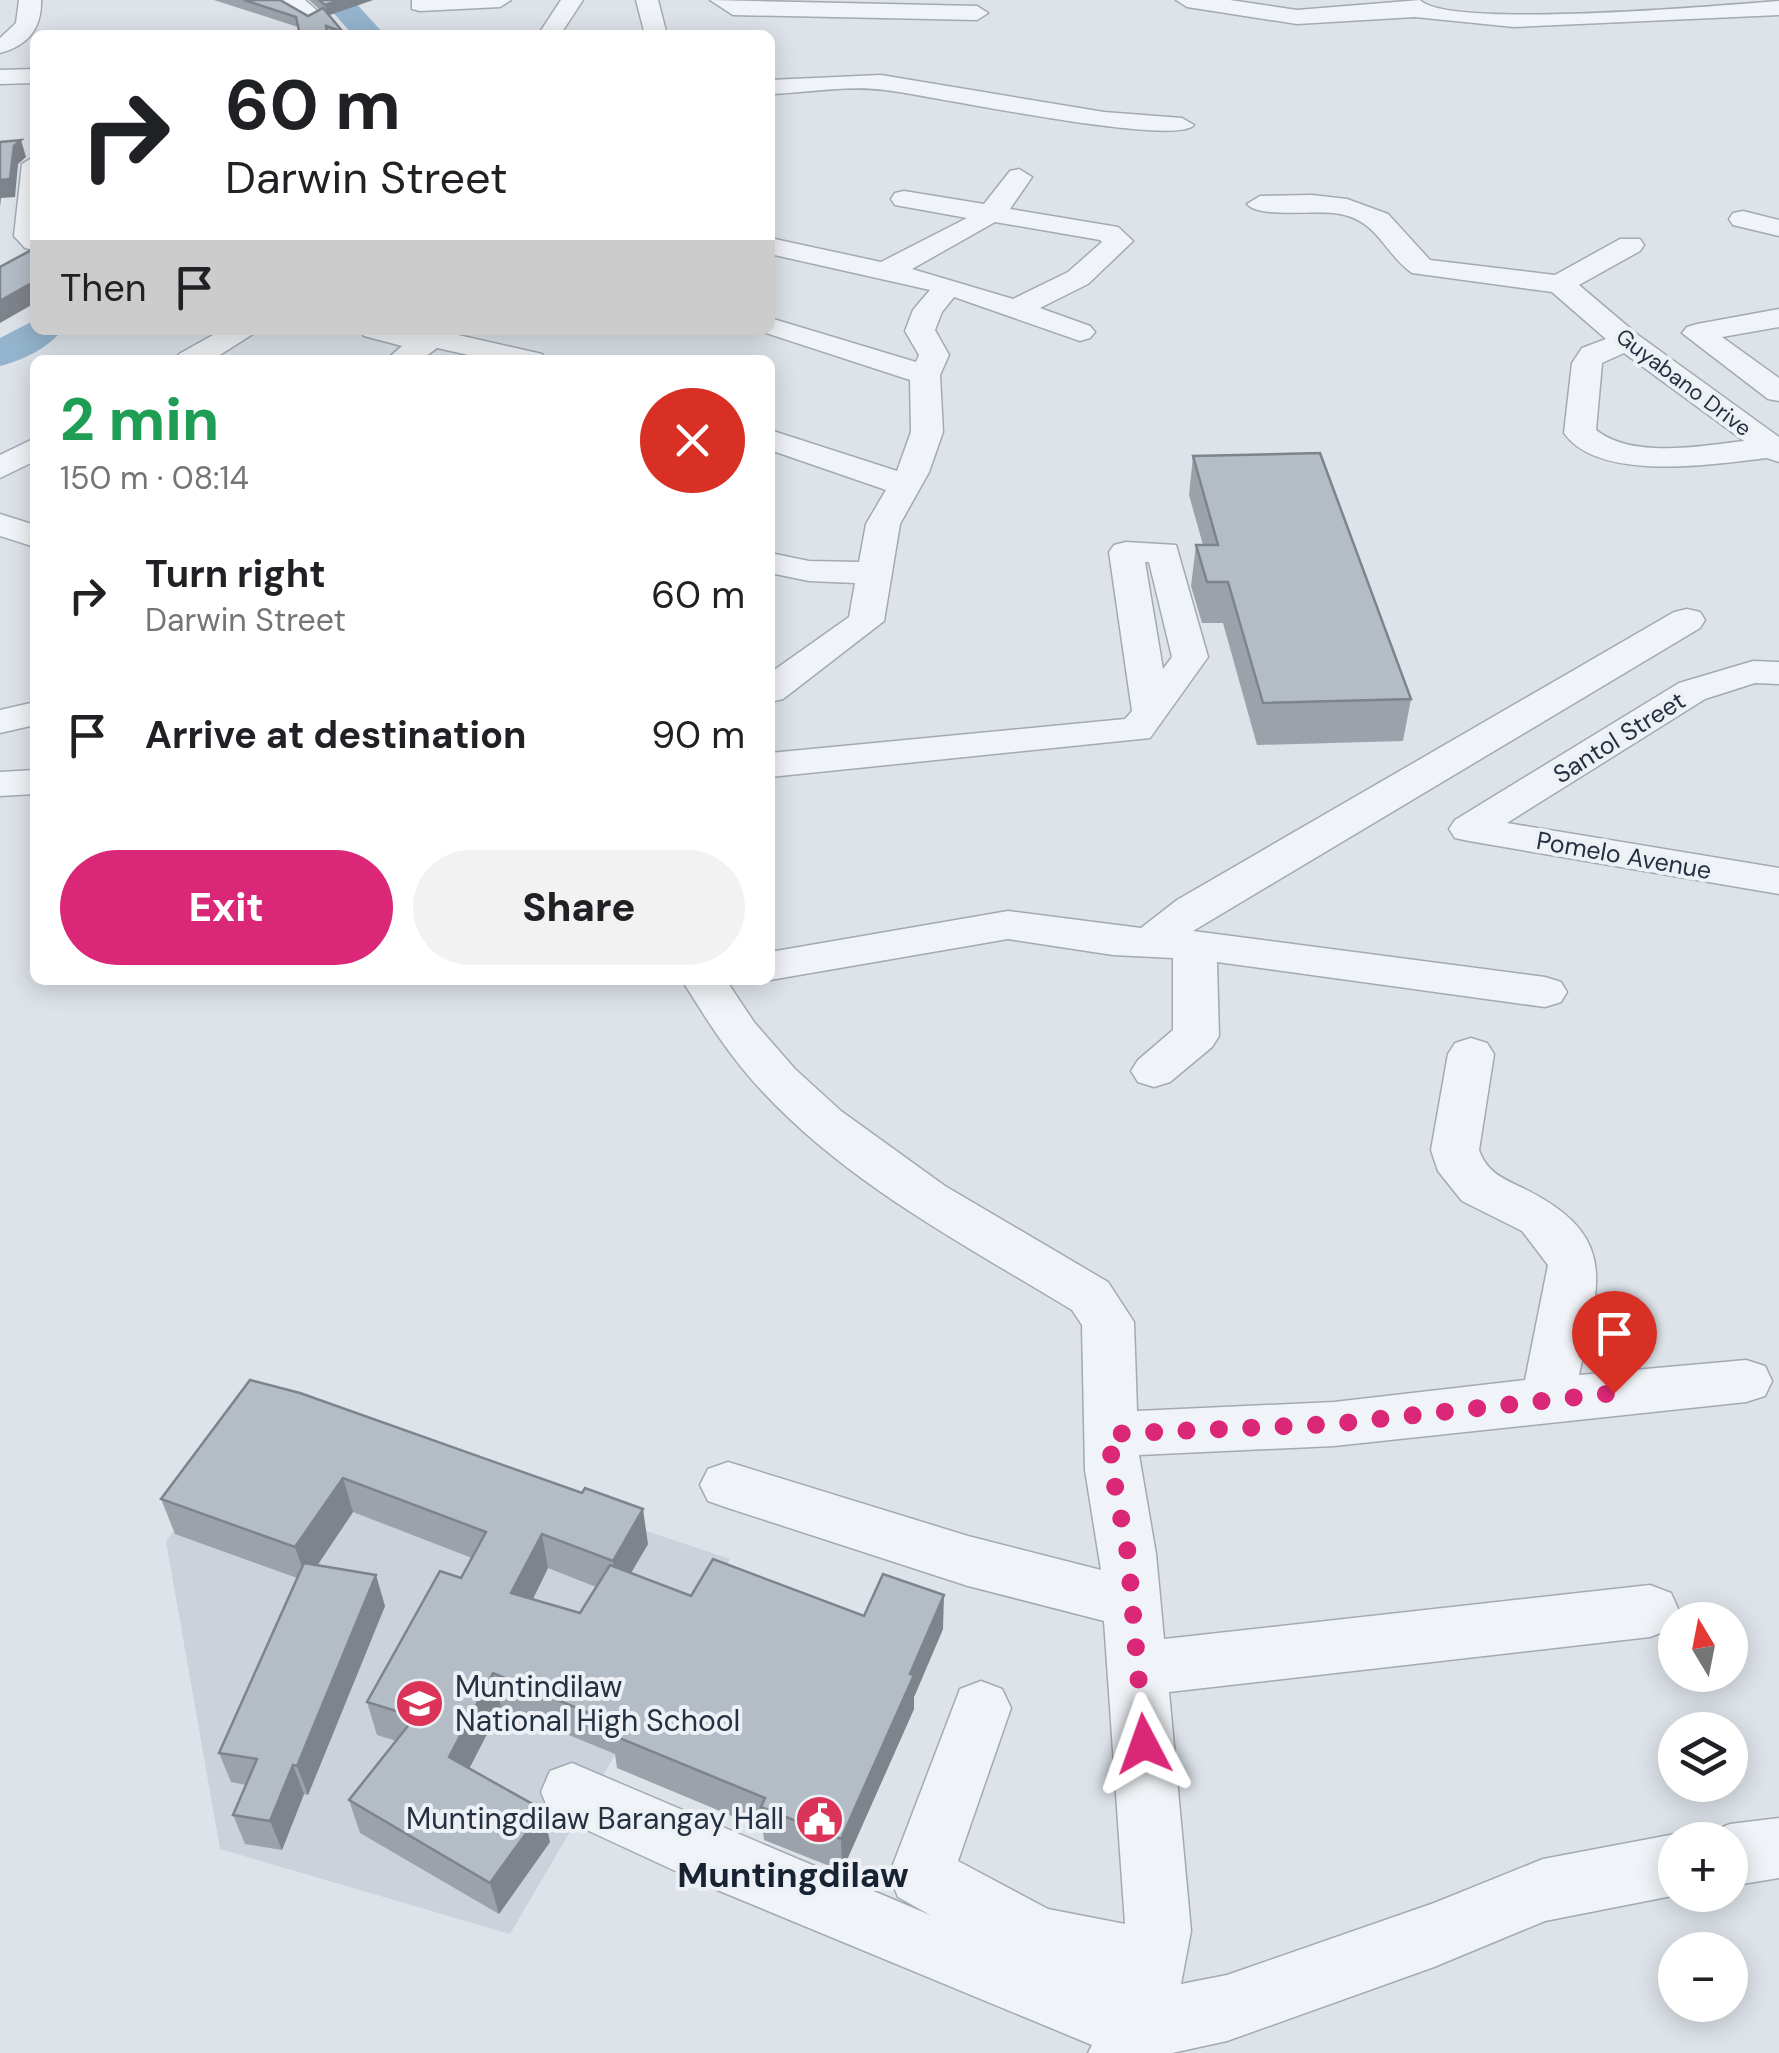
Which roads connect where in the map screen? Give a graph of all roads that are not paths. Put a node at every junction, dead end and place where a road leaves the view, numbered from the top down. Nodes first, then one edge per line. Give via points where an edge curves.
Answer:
1 (30, 0) edge
2 (282, 0) edge
3 (500, 0) edge
4 (572, 0) edge
5 (648, 0) edge
6 (721, 0) edge
7 (1254, 0) edge
8 (1195, 1) edge
9 (420, 4) dead end
10 (802, 4) edge
11 (1412, 5) edge
12 (1779, 8) edge
13 (977, 13) dead end
14 (312, 16) edge
15 (551, 30) edge
16 (655, 30) edge
17 (0, 46) edge
18 (30, 76) edge
19 (0, 77) edge
20 (775, 87) edge
21 (1182, 126) dead end
22 (1020, 177) dead end
23 (30, 196) edge
24 (904, 199) dead end
25 (1260, 204) dead end
26 (989, 211) junction
27 (1743, 220) dead end
28 (1779, 228) edge
29 (1630, 245) dead end
30 (22, 247) edge
31 (775, 247) edge
32 (887, 270) junction
33 (1560, 284) junction
34 (949, 286) junction
35 (1015, 309) junction
36 (1779, 318) edge
37 (775, 328) edge
38 (1080, 332) dead end
39 (235, 335) edge
40 (394, 335) edge
41 (1627, 342) junction
42 (425, 343) edge
43 (199, 355) edge
44 (501, 355) edge
45 (925, 375) junction
46 (1779, 392) edge
47 (775, 441) edge
48 (1776, 450) edge
49 (30, 451) edge
50 (0, 468) edge
51 (904, 486) junction
52 (775, 564) edge
53 (877, 572) junction
54 (1687, 620) dead end
55 (1779, 673) edge
56 (775, 687) edge
57 (1151, 711) dead end
58 (30, 714) edge
59 (0, 722) edge
60 (775, 765) edge
61 (30, 782) edge
62 (0, 784) edge
63 (1470, 829) joint
64 (1778, 876) edge
65 (1150, 942) junction
66 (1195, 945) junction
67 (775, 965) edge
68 (707, 985) edge
69 (1545, 992) dead end
70 (1471, 1054) dead end
71 (1154, 1071) dead end
72 (1746, 1381) dead end
73 (1547, 1398) junction
74 (1110, 1434) junction
75 (728, 1486) dead end
76 (1131, 1603) junction
77 (1650, 1611) dead end
78 (1138, 1669) junction
79 (981, 1708) dead end
80 (572, 1792) dead end
81 (1779, 1848) edge
82 (1748, 1852) edge
83 (1658, 1868) edge
84 (1152, 1962) junction
85 (1129, 2040) edge

1 - 17 street via 21,36
2 - 14 street
3 - 9 street
4 - 15 street
5 - 16 street
6 - 10 street via 732,8
7 - 8 street
8 - 11 street via 1297,17
10 - 13 street
11 - 12 street via 1491,20
18 - 19 street
20 - 21 street via 881,82
22 - 26 street
23 - 30 street
24 - 26 street
25 - 33 street via 1349,207 1392,230 1422,267
26 - 32 street via 940,247
26 - 35 street via 1119,240 1078,278
27 - 28 street
29 - 33 street
31 - 32 street
32 - 34 street
33 - 41 street, Guyabano Drive
34 - 35 street
34 - 45 street via 922,320 920,330 934,354
35 - 38 street
36 - 46 street via 1697,333
37 - 45 street
39 - 43 street
40 - 42 street
41 - 48 street, Guyabano Drive
41 - 48 street via 1586,362 1580,433 1585,440 1648,455
42 - 44 street
45 - 51 street via 926,432
47 - 51 street
49 - 50 street
51 - 53 street via 883,524
52 - 53 street
53 - 56 street via 866,621
54 - 65 street via 1192,910
55 - 63 street, Santol Street via 1753,672 1692,691
57 - 60 street via 1128,733
58 - 59 street
61 - 62 street
63 - 64 street, Pomelo Avenue
65 - 66 street
65 - 67 street via 1008,925
66 - 69 street
66 - 71 street via 1196,1036
68 - 74 street via 724,1018 778,1080 894,1178 1102,1308 1108,1322
70 - 73 street via 1455,1150 1462,1172 1538,1218 1573,1261
72 - 73 street
73 - 74 street via 1334,1424
74 - 76 street
75 - 76 street via 951,1556
76 - 78 street
77 - 78 street
78 - 84 street via 1158,1931
79 - 84 street via 922,1875 1039,1940
80 - 85 street via 1028,1988
81 - 82 street
83 - 85 street via 1543,1890 1418,1941
84 - 85 street

